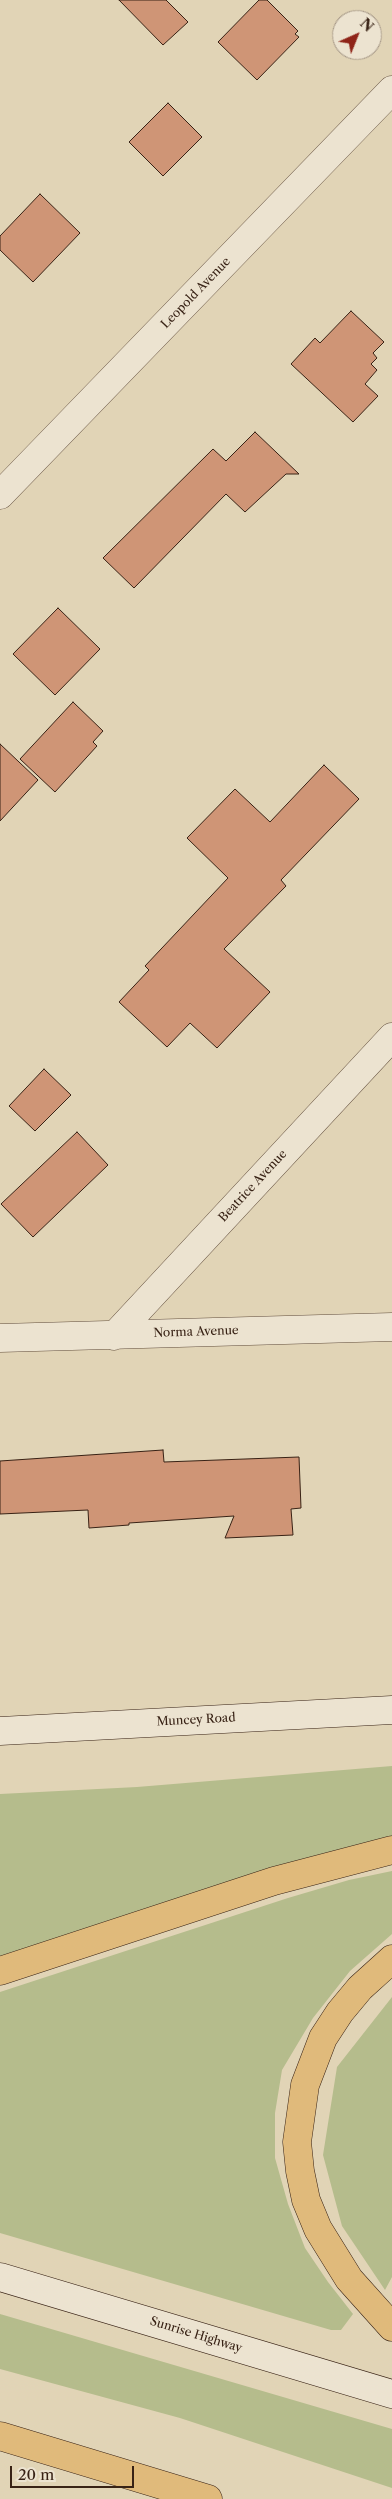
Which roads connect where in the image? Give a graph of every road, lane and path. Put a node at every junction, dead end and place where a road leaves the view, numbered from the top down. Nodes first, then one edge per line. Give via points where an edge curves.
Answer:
1 (392, 90) edge
2 (0, 495) edge
3 (392, 1037) edge
4 (392, 1327) edge
5 (114, 1336) junction
6 (0, 1338) edge
7 (392, 1710) edge
8 (0, 1731) edge
9 (392, 1850) edge
10 (392, 1959) edge
11 (0, 1971) edge
12 (0, 2277) edge
13 (392, 2327) edge
14 (392, 2394) edge
15 (0, 2436) edge
16 (208, 2499) edge

1 - 2 street, Leopold Avenue
3 - 5 street, Beatrice Avenue
4 - 5 street, Norma Avenue
5 - 6 street, Norma Avenue
7 - 8 street, Muncey Road
9 - 11 highway via 274,1881
10 - 13 highway via 360,1988 323,2038 305,2085 297,2142 306,2200 318,2229 349,2279
12 - 14 street, Sunrise Highway
15 - 16 highway

